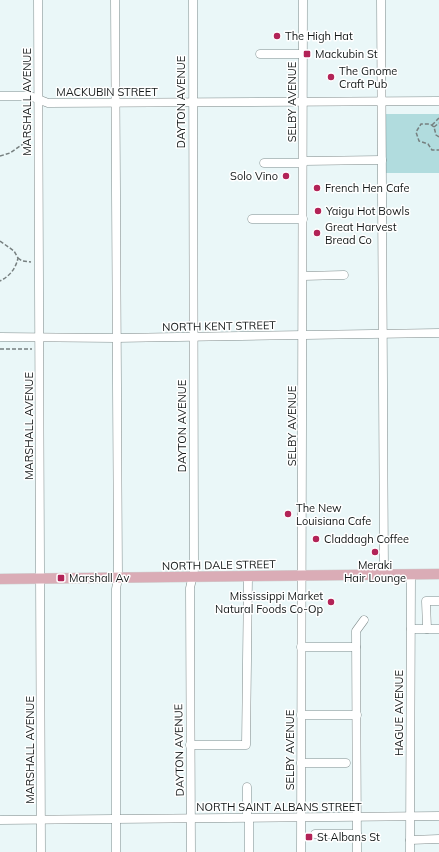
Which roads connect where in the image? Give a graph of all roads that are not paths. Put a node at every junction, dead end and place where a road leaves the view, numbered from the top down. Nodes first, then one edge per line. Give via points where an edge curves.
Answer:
1 (38, 0) edge
2 (115, 0) edge
3 (193, 0) edge
4 (303, 0) edge
5 (381, 0) edge
6 (260, 54) dead end
7 (303, 54) junction
8 (0, 96) edge
9 (38, 99) junction
10 (303, 101) junction
11 (381, 101) junction
12 (439, 101) edge
13 (115, 103) junction
14 (192, 103) junction
15 (382, 160) junction
16 (303, 162) junction
17 (264, 163) dead end
18 (252, 219) dead end
19 (303, 219) junction
20 (344, 275) dead end
21 (303, 276) junction
22 (439, 333) edge
23 (383, 334) junction
24 (303, 335) junction
25 (0, 337) edge
26 (40, 337) junction
27 (192, 337) junction
28 (116, 338) junction
29 (411, 574) junction
30 (439, 574) edge
31 (384, 575) junction
32 (301, 576) junction
33 (192, 577) junction
34 (248, 577) junction
35 (118, 578) junction
36 (41, 579) junction
37 (0, 580) edge
38 (439, 600) edge
39 (364, 620) dead end
40 (410, 629) junction
41 (427, 629) junction
42 (439, 629) edge
43 (356, 647) junction
44 (301, 648) junction
45 (301, 715) junction
46 (357, 715) junction
47 (190, 744) junction
48 (301, 763) junction
49 (346, 763) dead end
50 (247, 787) dead end
51 (439, 816) edge
52 (410, 817) junction
53 (191, 818) junction
54 (248, 818) junction
55 (301, 818) junction
56 (357, 818) junction
57 (116, 819) junction
58 (0, 820) edge
59 (41, 820) junction
60 (315, 834) dead end
61 (357, 834) junction
62 (410, 840) junction
63 (439, 840) edge
64 (41, 852) edge
65 (116, 852) edge
66 (191, 852) edge
67 (249, 852) edge
68 (301, 852) edge
69 (357, 852) edge
70 (410, 852) edge

1 - 9 street, MARSHALL AVENUE
2 - 13 street
3 - 14 street, DAYTON AVENUE
4 - 7 street, SELBY AVENUE
5 - 11 street
6 - 7 street
7 - 10 street, SELBY AVENUE
8 - 9 street, MACKUBIN STREET via 30,96
9 - 13 street, MACKUBIN STREET via 48,103
9 - 26 street, MARSHALL AVENUE
10 - 11 street, MACKUBIN STREET
10 - 14 street, MACKUBIN STREET
10 - 16 street, SELBY AVENUE
11 - 12 street, MACKUBIN STREET
11 - 15 street
13 - 14 street, MACKUBIN STREET
13 - 28 street
14 - 27 street, DAYTON AVENUE
15 - 16 street
15 - 23 street
16 - 17 street
16 - 19 street, SELBY AVENUE
18 - 19 street
19 - 21 street, SELBY AVENUE
20 - 21 street
21 - 24 street, SELBY AVENUE
22 - 23 street, NORTH KENT STREET
23 - 24 street, NORTH KENT STREET
23 - 31 street
24 - 27 street, NORTH KENT STREET
24 - 32 street, SELBY AVENUE
25 - 26 street, NORTH KENT STREET
26 - 28 street, NORTH KENT STREET
26 - 36 street, MARSHALL AVENUE
27 - 28 street, NORTH KENT STREET
27 - 33 street, DAYTON AVENUE
28 - 35 street
29 - 30 main road, NORTH DALE STREET
29 - 31 main road, NORTH DALE STREET
29 - 40 street, HAGUE AVENUE
31 - 32 main road, NORTH DALE STREET
32 - 34 main road, NORTH DALE STREET
32 - 44 street, SELBY AVENUE
33 - 34 main road, NORTH DALE STREET
33 - 35 main road, NORTH DALE STREET
33 - 47 street, DAYTON AVENUE
34 - 47 street via 246,744
35 - 36 main road, NORTH DALE STREET
35 - 57 street
36 - 37 main road, NORTH DALE STREET
36 - 59 street, MARSHALL AVENUE
38 - 41 street via 426,601
39 - 43 street via 356,631
40 - 41 street
40 - 52 street, HAGUE AVENUE
41 - 42 street
43 - 44 street
43 - 46 street
44 - 45 street, SELBY AVENUE
45 - 46 street
45 - 48 street, SELBY AVENUE
46 - 56 street
47 - 53 street, DAYTON AVENUE
48 - 49 street
48 - 55 street, SELBY AVENUE
50 - 54 street
51 - 52 street, NORTH SAINT ALBANS STREET
52 - 56 street, NORTH SAINT ALBANS STREET
52 - 62 street, HAGUE AVENUE
53 - 54 street, NORTH SAINT ALBANS STREET
53 - 57 street, NORTH SAINT ALBANS STREET
53 - 66 street, DAYTON AVENUE
54 - 55 street, NORTH SAINT ALBANS STREET
54 - 67 street
55 - 56 street, NORTH SAINT ALBANS STREET
55 - 68 street, SELBY AVENUE
56 - 61 street
57 - 59 street, NORTH SAINT ALBANS STREET
57 - 65 street
58 - 59 street, NORTH SAINT ALBANS STREET
59 - 64 street, MARSHALL AVENUE
60 - 61 street
61 - 69 street
62 - 63 street
62 - 70 street, HAGUE AVENUE

